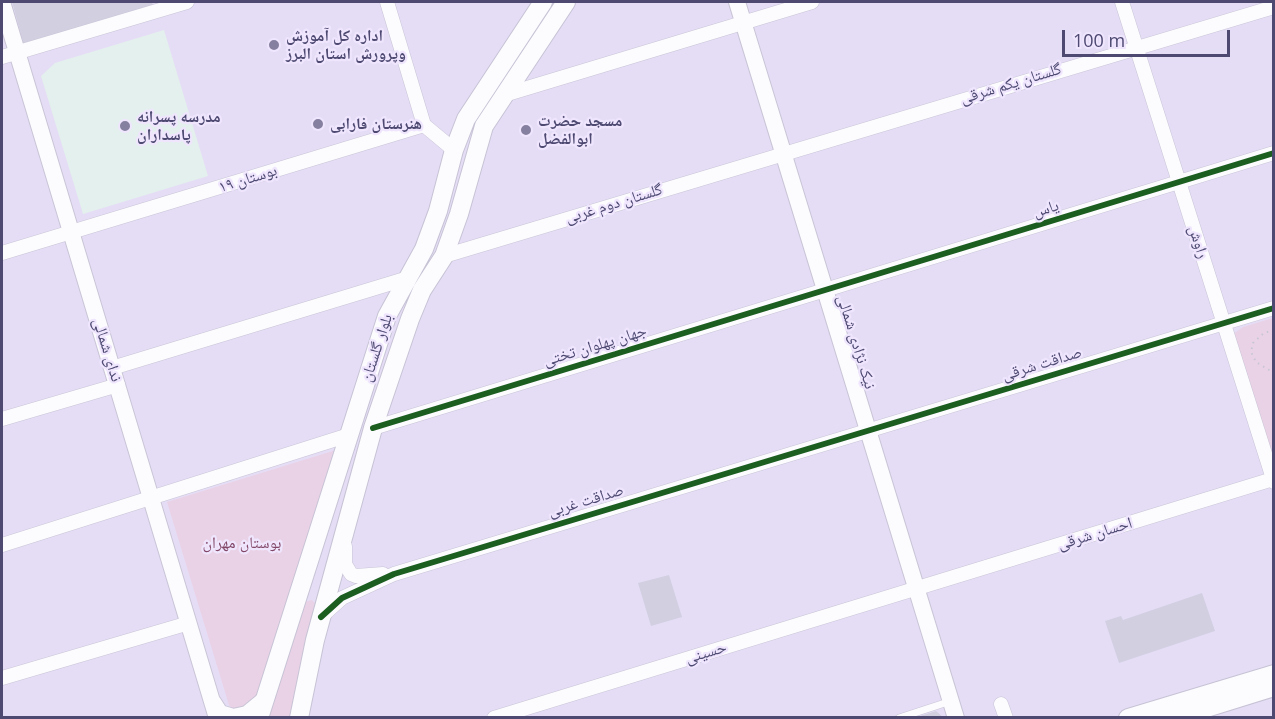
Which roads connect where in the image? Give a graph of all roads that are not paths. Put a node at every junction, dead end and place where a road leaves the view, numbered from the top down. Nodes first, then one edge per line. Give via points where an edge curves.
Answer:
1 (2, 2) edge
2 (187, 2) edge
3 (387, 2) edge
4 (543, 2) edge
5 (566, 2) edge
6 (737, 2) edge
7 (812, 2) edge
8 (1122, 2) edge
9 (171, 4) edge
10 (1274, 7) edge
11 (743, 22) junction
12 (1136, 47) junction
13 (9, 54) edge
14 (504, 95) junction
15 (424, 125) junction
16 (454, 150) junction
17 (783, 153) junction
18 (1274, 153) edge
19 (1179, 182) junction
20 (71, 232) junction
21 (2, 253) edge
22 (444, 256) junction
23 (405, 279) junction
24 (825, 290) junction
25 (1274, 308) edge
26 (1224, 323) junction
27 (112, 368) junction
28 (118, 385) junction
29 (2, 419) edge
30 (373, 428) junction
31 (869, 430) junction
32 (349, 435) junction
33 (1273, 480) edge
34 (152, 498) junction
35 (345, 530) junction
36 (2, 545) edge
37 (394, 574) junction
38 (917, 588) junction
39 (295, 605) junction
40 (322, 614) junction
41 (189, 623) junction
42 (1274, 674) edge
43 (2, 678) edge
44 (1274, 687) edge
45 (211, 699) junction
46 (262, 709) edge
47 (955, 709) edge
48 (217, 717) edge
49 (299, 717) edge
50 (494, 717) edge
51 (899, 717) edge
52 (1128, 717) edge
53 (1174, 717) edge

1 - 13 street, ندای شمالی
2 - 9 street
3 - 15 street
4 - 16 main road, بلوار گلستان via 466,119
5 - 14 main road, بلوار گلستان
6 - 11 street, نیک نژادی شمالی
7 - 11 street
8 - 12 street, راوش
9 - 13 street
10 - 12 street, گلستان یکم شرقی
11 - 14 street
11 - 17 street, نیک نژادی شمالی
12 - 17 street, گلستان یکم شرقی
12 - 19 street, راوش
13 - 20 street, ندای شمالی
14 - 22 main road, بلوار گلستان via 484,126
15 - 16 street
15 - 20 street, بوستان ۱۹
16 - 23 main road, بلوار گلستان via 424,249
17 - 22 street, گلستان دوم غربی
17 - 24 street, نیک نژادی شمالی
18 - 19 street, یاس
19 - 24 street, یاس
19 - 26 street, راوش
20 - 21 street, بوستان ۱۹
20 - 27 street, ندای شمالی
22 - 30 main road, بلوار گلستان via 422,290 410,319
23 - 27 street
23 - 32 main road, بلوار گلستان via 387,316
24 - 30 street, جهان پهلوان تختی
24 - 31 street, نیک نژادی شمالی
25 - 26 street, صداقت شرقی
26 - 31 street, صداقت شرقی
26 - 33 street, راوش
27 - 28 street, ندای شمالی
28 - 29 street
28 - 34 street, ندای شمالی
30 - 35 main road, بلوار گلستان
31 - 37 street, صداقت غربی
31 - 38 street, نیک نژادی شمالی
32 - 34 street
32 - 39 main road, بلوار گلستان
33 - 38 street, احسان شرقی
34 - 36 street
34 - 41 street, ندای شمالی
35 - 37 street, صداقت غربی via 345,564 351,574
35 - 40 main road, بلوار گلستان
37 - 40 street, صداقت غربی via 342,598
38 - 47 street, نیک نژادی شمالی
38 - 50 street, حسینی
39 - 40 main road via 306,594 315,593 322,600
39 - 46 main road, بلوار گلستان
40 - 49 main road, بلوار گلستان
41 - 43 street
41 - 45 street, ندای شمالی
42 - 52 main road
44 - 53 main road
45 - 46 street via 220,713 233,717
45 - 48 street, ندای شمالی
47 - 51 lane

